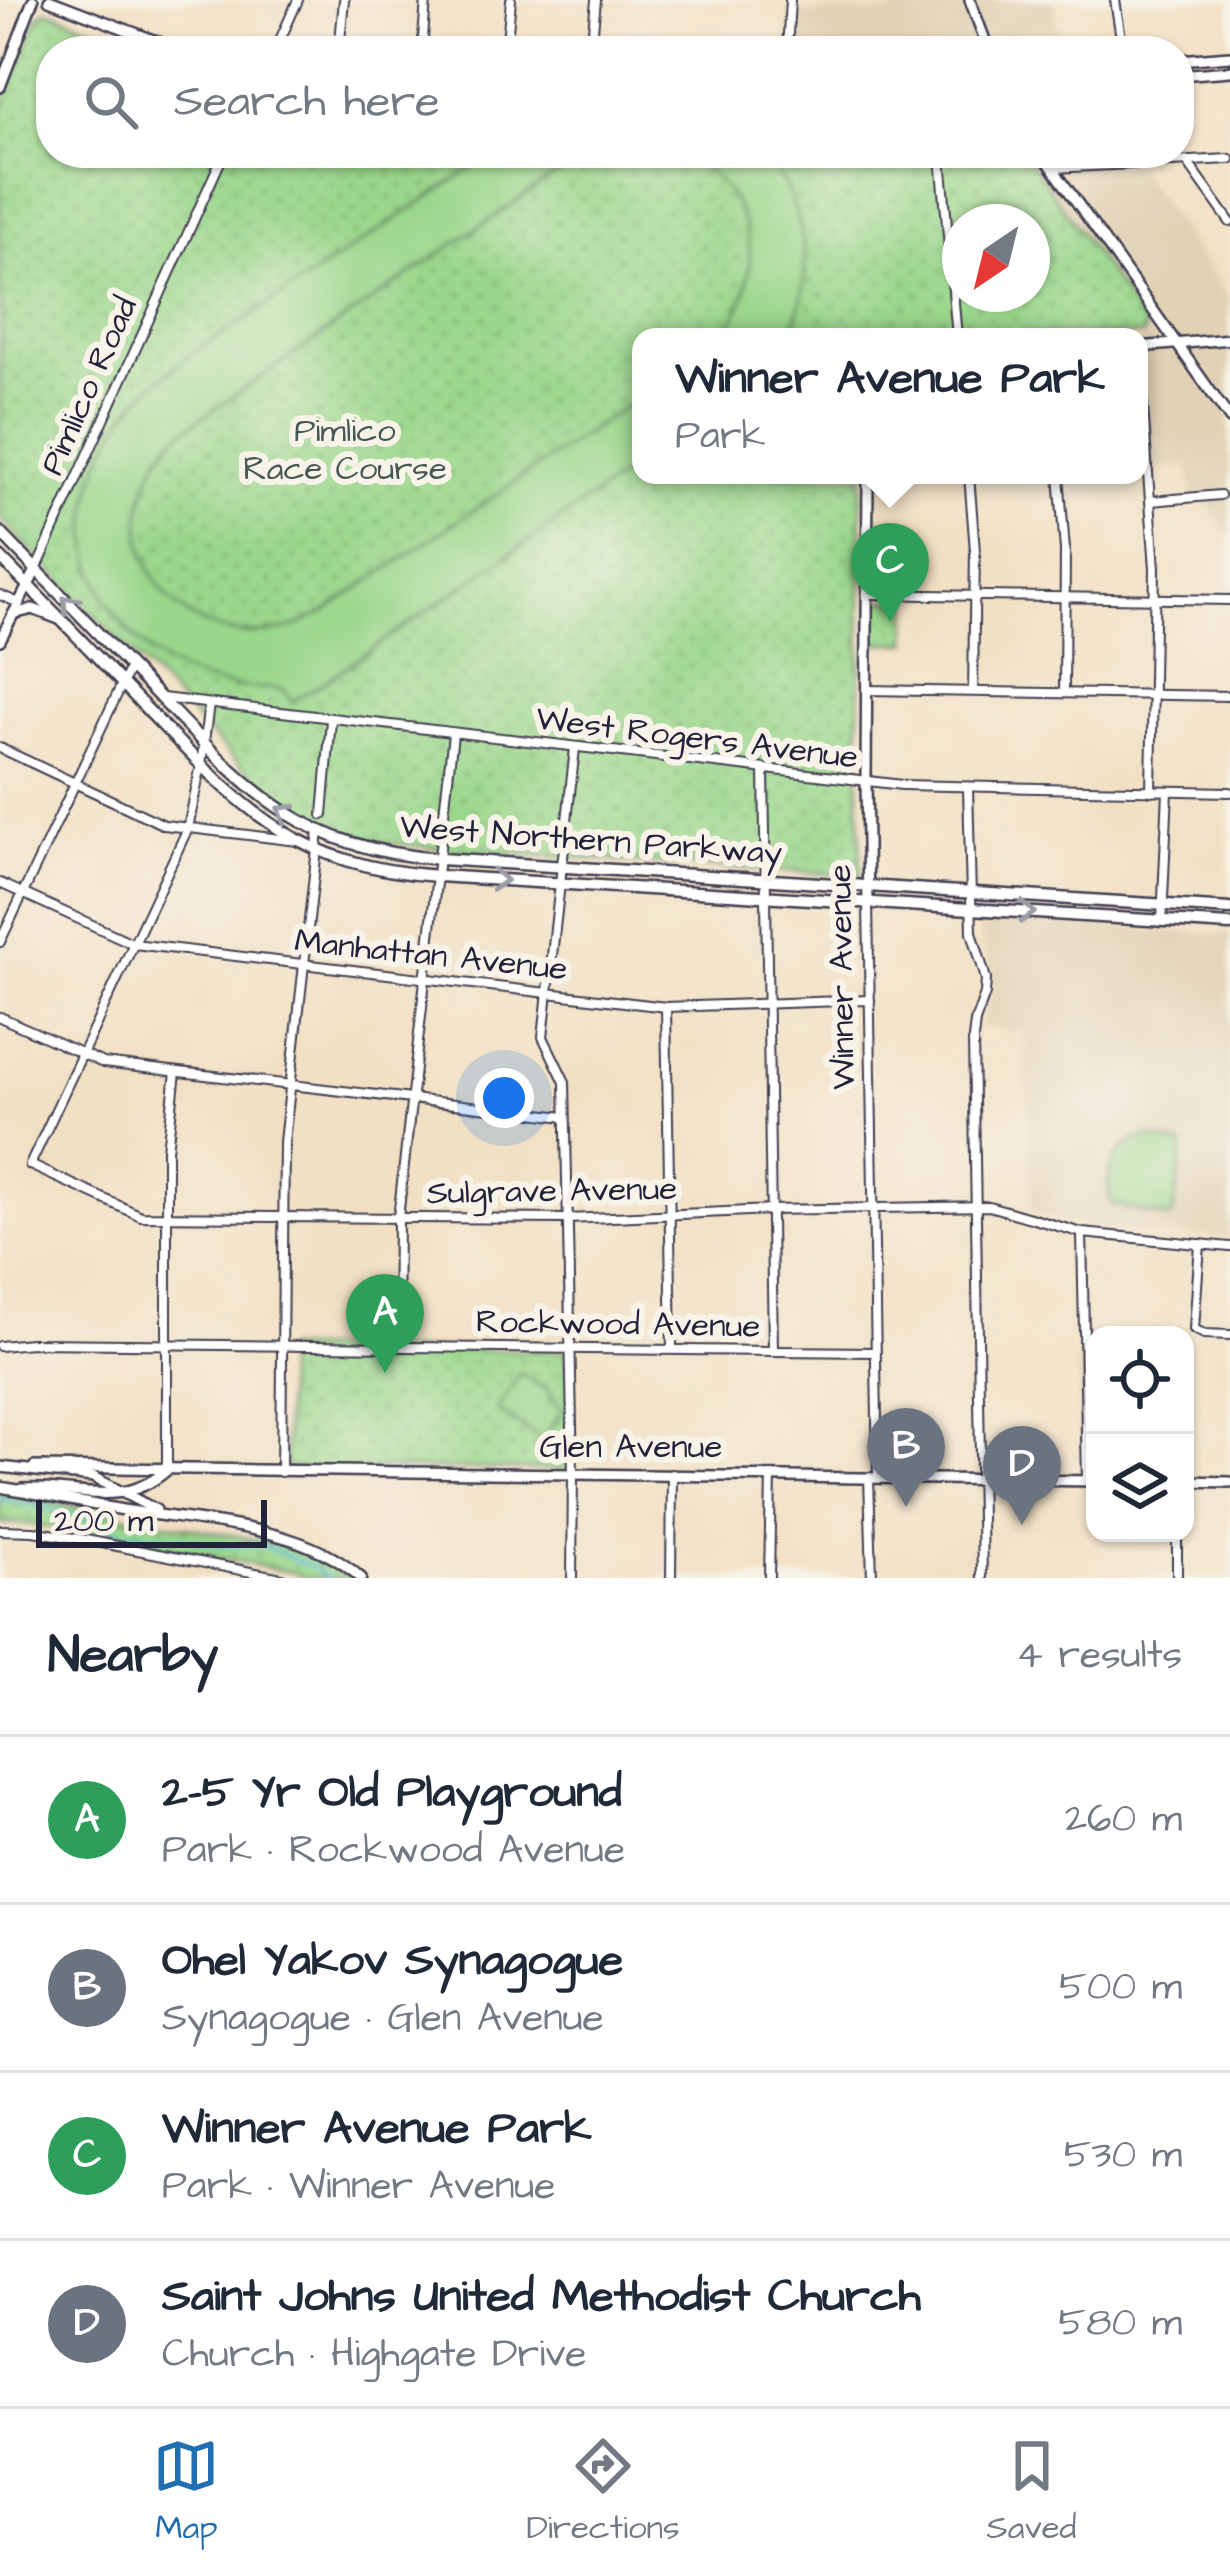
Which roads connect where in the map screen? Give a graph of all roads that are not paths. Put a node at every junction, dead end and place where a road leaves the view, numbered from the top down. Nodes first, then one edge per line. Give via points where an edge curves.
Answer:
1 (33, 0) edge
2 (49, 0) edge
3 (297, 0) edge
4 (344, 0) edge
5 (426, 0) edge
6 (511, 0) edge
7 (596, 0) edge
8 (790, 0) edge
9 (970, 0) edge
10 (1115, 0) edge
11 (143, 36) edge
12 (281, 36) edge
13 (340, 36) edge
14 (423, 36) edge
15 (507, 36) edge
16 (592, 36) edge
17 (788, 36) edge
18 (983, 36) edge
19 (1121, 36) edge
20 (1230, 56) edge
21 (1194, 59) edge
22 (1230, 70) edge
23 (1194, 73) edge
24 (0, 87) edge
25 (1230, 159) edge
26 (1194, 161) edge
27 (217, 168) edge
28 (942, 168) edge
29 (1052, 168) edge
30 (1191, 168) edge
31 (1230, 222) edge
32 (956, 328) edge
33 (1230, 339) edge
34 (1176, 344) junction
35 (1148, 348) edge
36 (1230, 419) edge
37 (1148, 464) edge
38 (868, 484) edge
39 (970, 484) edge
40 (1060, 484) edge
41 (1220, 495) dead end
42 (1151, 502) junction
43 (0, 532) edge
44 (0, 557) edge
45 (36, 569) junction
46 (28, 586) junction
47 (867, 594) junction
48 (0, 595) edge
49 (974, 595) junction
50 (1065, 598) junction
51 (1154, 599) junction
52 (1230, 599) edge
53 (16, 609) junction
54 (61, 620) junction
55 (0, 640) edge
56 (130, 666) junction
57 (122, 683) junction
58 (866, 690) junction
59 (973, 692) junction
60 (1064, 693) junction
61 (1153, 695) junction
62 (1230, 696) edge
63 (160, 698) junction
64 (209, 704) junction
65 (332, 720) junction
66 (453, 734) junction
67 (204, 743) junction
68 (0, 748) edge
69 (575, 748) junction
70 (201, 765) junction
71 (764, 770) junction
72 (866, 782) junction
73 (74, 783) junction
74 (968, 788) junction
75 (1151, 791) junction
76 (1168, 791) junction
77 (1230, 792) edge
78 (323, 815) dead end
79 (188, 829) junction
80 (320, 831) junction
81 (298, 841) junction
82 (317, 850) junction
83 (440, 859) junction
84 (561, 867) junction
85 (438, 876) junction
86 (766, 879) junction
87 (0, 883) edge
88 (559, 884) junction
89 (868, 885) junction
90 (970, 892) junction
91 (23, 893) junction
92 (766, 897) junction
93 (868, 903) junction
94 (1162, 905) junction
95 (970, 909) junction
96 (1230, 909) edge
97 (1162, 920) junction
98 (1230, 925) edge
99 (0, 943) edge
100 (134, 944) junction
101 (304, 965) junction
102 (425, 979) junction
103 (548, 992) junction
104 (869, 1000) junction
105 (768, 1002) junction
106 (666, 1006) junction
107 (0, 1017) edge
108 (81, 1056) junction
109 (176, 1072) junction
110 (290, 1085) junction
111 (412, 1100) junction
112 (565, 1117) junction
113 (976, 1207) junction
114 (874, 1208) junction
115 (771, 1210) junction
116 (669, 1214) junction
117 (168, 1216) junction
118 (282, 1217) junction
119 (398, 1218) junction
120 (567, 1219) junction
121 (1082, 1233) junction
122 (1200, 1244) junction
123 (1230, 1247) edge
124 (1230, 1335) edge
125 (281, 1345) junction
126 (0, 1346) edge
127 (167, 1346) junction
128 (397, 1346) junction
129 (571, 1348) junction
130 (672, 1349) junction
131 (773, 1350) junction
132 (876, 1352) junction
133 (1089, 1434) edge
134 (6, 1467) edge
135 (167, 1470) junction
136 (281, 1472) junction
137 (573, 1474) junction
138 (672, 1474) junction
139 (771, 1476) junction
140 (874, 1477) junction
141 (981, 1478) junction
142 (1086, 1480) edge
143 (1194, 1481) edge
144 (1230, 1482) edge
145 (0, 1486) edge
146 (16, 1490) junction
147 (123, 1491) junction
148 (167, 1515) junction
149 (0, 1530) edge
150 (1178, 1542) edge
151 (282, 1578) edge
152 (361, 1578) edge
153 (572, 1578) edge
154 (671, 1578) edge
155 (770, 1578) edge
156 (872, 1578) edge
157 (982, 1578) edge
158 (1177, 1578) edge

1 - 24 street
2 - 11 street
3 - 12 street
4 - 13 street
5 - 14 street
6 - 15 street
7 - 16 street
8 - 17 street
9 - 18 street
10 - 19 street
20 - 21 street
22 - 23 street
25 - 26 street
27 - 45 street, Pimlico Road
28 - 32 street
29 - 34 street
30 - 31 street
33 - 34 street
34 - 35 street
34 - 36 street
37 - 42 street
38 - 47 street, Winner Avenue
39 - 49 street
40 - 50 street
41 - 42 street
42 - 51 street
43 - 45 main road, West Northern Parkway
44 - 46 main road, West Northern Parkway
45 - 46 street, Pimlico Road
56 -> 45 main road, West Northern Parkway
46 - 53 street, Pimlico Road
46 - 54 main road, West Northern Parkway
47 - 49 street
47 - 58 street, Winner Avenue
48 - 53 street
49 - 50 street
49 - 59 street
50 - 51 street
50 - 60 street
51 - 52 street
51 - 61 street
53 - 54 street
53 - 55 street, Pimlico Road
54 - 57 main road, West Northern Parkway
56 - 57 street
56 - 63 main road, West Northern Parkway
57 - 70 main road, West Northern Parkway
57 - 73 street
58 - 59 street
58 - 72 street, Winner Avenue
59 - 60 street
60 - 61 street
61 - 62 street
61 - 75 street
63 - 64 street, West Rogers Avenue
63 - 67 main road, West Northern Parkway
64 - 65 street, West Rogers Avenue
64 - 67 street
65 - 66 street, West Rogers Avenue
65 - 78 street
66 - 69 street, West Rogers Avenue
66 - 83 street
67 - 70 street
80 -> 67 main road, West Northern Parkway via 261,797
68 - 73 street
69 - 71 street, West Rogers Avenue
69 - 84 street
70 - 79 street
70 - 81 main road, West Northern Parkway
71 - 72 street, West Rogers Avenue
71 - 86 street
72 - 74 street, West Rogers Avenue
72 - 89 street, Winner Avenue
73 - 79 street
73 - 91 street
74 - 75 street, West Rogers Avenue
74 - 90 street
75 - 76 street, West Rogers Avenue
76 - 77 street, West Rogers Avenue
76 - 94 street
79 - 81 street
79 - 100 street
80 - 82 street
80 - 83 main road, West Northern Parkway via 380,852
81 - 82 main road, West Northern Parkway
82 - 85 main road, West Northern Parkway
82 - 101 street
83 - 84 main road, West Northern Parkway
83 - 85 street
84 - 86 main road, West Northern Parkway
84 - 88 street
85 -> 88 main road, West Northern Parkway
85 - 102 street
86 - 89 main road, West Northern Parkway
86 - 92 street
87 - 91 street, Manhattan Avenue
88 - 92 main road, West Northern Parkway
88 - 103 street
89 - 90 main road, West Northern Parkway
89 - 93 street, Winner Avenue
90 - 94 main road, West Northern Parkway
90 - 95 street
91 - 99 street
91 - 100 street, Manhattan Avenue
92 - 93 main road, West Northern Parkway
92 - 105 street
93 - 95 main road, West Northern Parkway
93 - 104 street, Winner Avenue
94 - 96 main road, West Northern Parkway
94 - 97 street
95 -> 97 main road, West Northern Parkway
95 - 113 street via 986,979 974,1030
97 - 98 main road, West Northern Parkway
100 - 101 street, Manhattan Avenue
100 - 108 street
101 - 102 street, Manhattan Avenue
101 - 110 street
102 - 103 street, Manhattan Avenue
102 - 111 street
103 - 106 street, Manhattan Avenue
103 - 112 street via 543,1042 564,1077
104 - 105 street, Manhattan Avenue
104 - 114 street, Winner Avenue
105 - 106 street, Manhattan Avenue
105 - 115 street
106 - 116 street
107 - 108 street
108 - 109 street
108 - 117 street, Sulgrave Avenue via 30,1165 135,1214
109 - 110 street
109 - 117 street
110 - 111 street
110 - 118 street
111 - 112 street
111 - 119 street
112 - 120 street
113 - 114 street, Sulgrave Avenue
113 - 121 street, Sulgrave Avenue
113 - 141 street
114 - 115 street, Sulgrave Avenue
114 - 132 street, Winner Avenue
115 - 116 street, Sulgrave Avenue
115 - 131 street
116 - 120 street, Sulgrave Avenue
116 - 130 street
117 - 118 street, Sulgrave Avenue
117 - 127 street
118 - 119 street, Sulgrave Avenue
118 - 125 street
119 - 120 street, Sulgrave Avenue
119 - 128 street
120 - 129 street
121 - 122 street, Sulgrave Avenue
121 - 133 street
122 - 123 street, Sulgrave Avenue
122 - 124 street via 1194,1329
125 - 127 street, Rockwood Avenue
125 - 128 street, Rockwood Avenue
125 - 136 street
126 - 127 street, Rockwood Avenue
127 - 135 street
128 - 129 street, Rockwood Avenue
129 - 130 street, Rockwood Avenue
129 - 137 street
130 - 131 street, Rockwood Avenue
131 - 132 street, Rockwood Avenue
132 - 140 street, Winner Avenue
134 - 135 street, Glen Avenue
134 - 147 street via 93,1477
135 - 136 street, Glen Avenue
135 - 147 street, Glen Avenue
136 - 137 street, Glen Avenue
137 - 138 street, Glen Avenue
137 - 153 street
138 - 139 street, Glen Avenue
138 - 154 street
139 - 140 street, Glen Avenue
139 - 155 street
140 - 141 street, Glen Avenue
140 - 156 street, Winner Avenue
141 - 142 street, Glen Avenue
141 - 157 street
143 - 144 street
145 - 146 street
146 - 147 street, Glen Avenue
146 - 148 street
147 - 148 street
148 - 152 street via 302,1541
149 - 151 street
150 - 158 street

